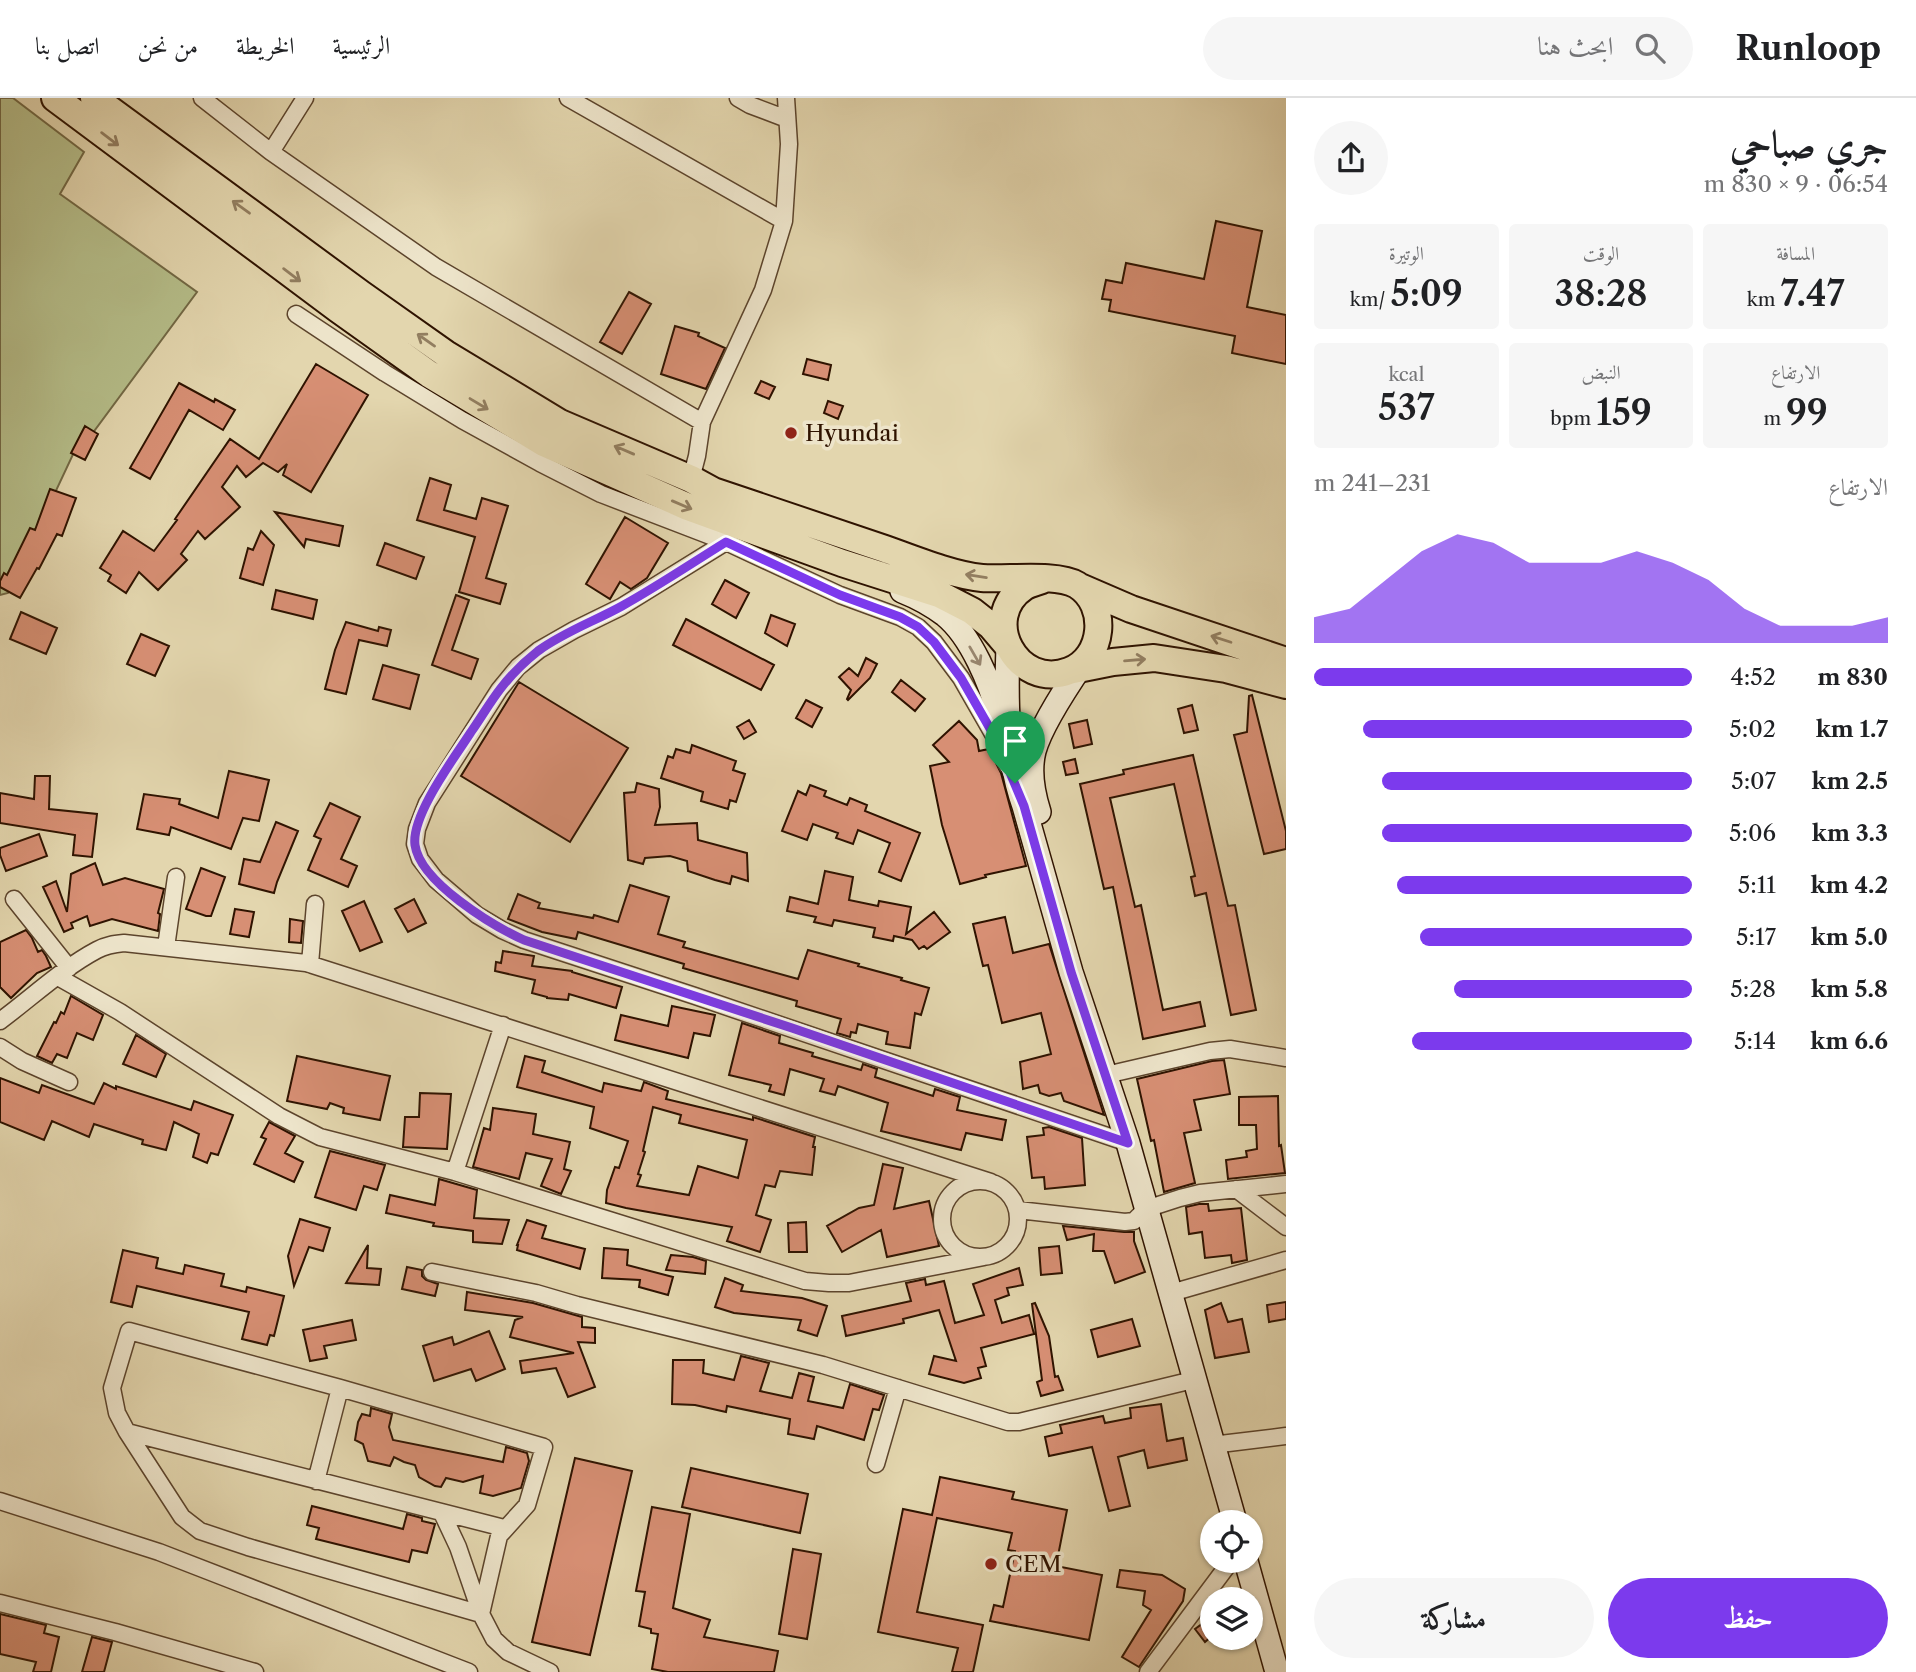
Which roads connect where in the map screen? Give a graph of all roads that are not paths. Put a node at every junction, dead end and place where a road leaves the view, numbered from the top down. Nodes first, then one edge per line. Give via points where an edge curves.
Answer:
1 (55, 98) edge
2 (94, 98) edge
3 (202, 98) edge
4 (305, 98) edge
5 (568, 98) edge
6 (738, 98) edge
7 (786, 98) edge
8 (787, 119) junction
9 (271, 152) junction
10 (784, 221) junction
11 (296, 314) dead end
12 (702, 422) junction
13 (691, 479) junction
14 (726, 542) junction
15 (842, 563) junction
16 (1044, 579) junction
17 (1076, 585) junction
18 (1008, 646) junction
19 (1286, 661) edge
20 (1076, 668) junction
21 (1286, 685) edge
22 (1015, 783) junction
23 (176, 877) dead end
24 (14, 899) dead end
25 (316, 904) dead end
26 (166, 947) junction
27 (310, 964) junction
28 (64, 972) junction
29 (2, 1015) edge
30 (503, 1025) junction
31 (0, 1046) edge
32 (1286, 1058) edge
33 (1104, 1069) junction
34 (69, 1082) dead end
35 (1128, 1143) junction
36 (455, 1172) junction
37 (991, 1182) junction
38 (1286, 1184) edge
39 (1236, 1189) junction
40 (1146, 1209) junction
41 (1018, 1210) junction
42 (1286, 1227) edge
43 (984, 1257) junction
44 (1286, 1260) edge
45 (432, 1272) dead end
46 (1171, 1293) junction
47 (1194, 1380) junction
48 (340, 1388) junction
49 (898, 1388) junction
50 (127, 1432) junction
51 (1286, 1436) edge
52 (1212, 1445) junction
53 (876, 1464) dead end
54 (316, 1481) junction
55 (0, 1500) edge
56 (1231, 1510) edge
57 (442, 1513) junction
58 (504, 1528) junction
59 (1222, 1573) edge
60 (1250, 1573) edge
61 (0, 1603) edge
62 (481, 1614) junction
63 (1279, 1662) edge
64 (233, 1669) edge
65 (255, 1672) edge
66 (469, 1672) edge
67 (550, 1672) edge
68 (1148, 1672) edge

1 -> 15 highway via 429,374 544,443 688,508
13 -> 2 highway via 560,423 446,354
3 - 9 street
4 - 9 street
5 - 10 street
6 - 8 street
7 - 8 street
8 - 10 street
9 - 12 street via 436,267
10 - 12 street via 763,290
11 - 14 street via 385,373 540,463 601,494
12 - 13 street
16 -> 13 highway via 979,578 935,566 713,491
14 - 22 street via 918,627 967,688
14 - 35 street via 621,607 539,650 518,667 426,803 416,829 420,859 436,880 477,915 524,940
15 - 18 highway via 939,594 972,611
15 -> 22 main road via 931,606 962,635 989,681
16 - 17 highway
16 - 18 highway via 1025,587 1006,610 1003,627
19 -> 17 highway via 1131,609
17 - 20 highway via 1097,611 1099,635 1093,650
18 - 20 highway via 1035,672 1052,674
18 - 22 main road via 1006,697
20 -> 21 highway via 1154,658 1226,669
20 - 33 main road via 1034,752 1033,792 1085,971
22 - 33 main road
23 - 26 street
24 - 28 street
25 - 27 street
26 - 27 street
26 - 28 street via 109,945
27 - 30 street
28 - 29 street
28 - 36 street via 279,1116 320,1137
30 - 36 street
30 - 37 street
31 - 34 street
32 - 33 street via 1230,1049
33 - 35 main road
35 - 40 main road
36 - 43 street via 805,1280 849,1283
37 - 41 street via 1003,1188
37 - 43 street via 966,1184 955,1191 942,1214 948,1239 957,1249
38 - 39 street
39 - 40 street
39 - 42 street
40 - 41 street via 1134,1221 1125,1222
40 - 46 main road
41 - 43 street via 1015,1235 1008,1246
44 - 46 street
45 - 49 street via 536,1293
46 - 47 main road
47 - 49 street via 1019,1422
47 - 52 main road
48 - 50 street via 128,1331 111,1388
48 - 54 street
48 - 58 street via 544,1447 527,1505
49 - 53 street
50 - 54 street
50 - 62 street via 182,1517 200,1531
51 - 52 street
52 - 56 main road
54 - 57 street
55 - 66 street via 159,1552
57 - 58 street
57 - 62 street
58 - 62 street
59 - 68 street
60 - 63 main road
61 - 64 street
62 - 67 street via 494,1639 508,1652
64 - 65 street

